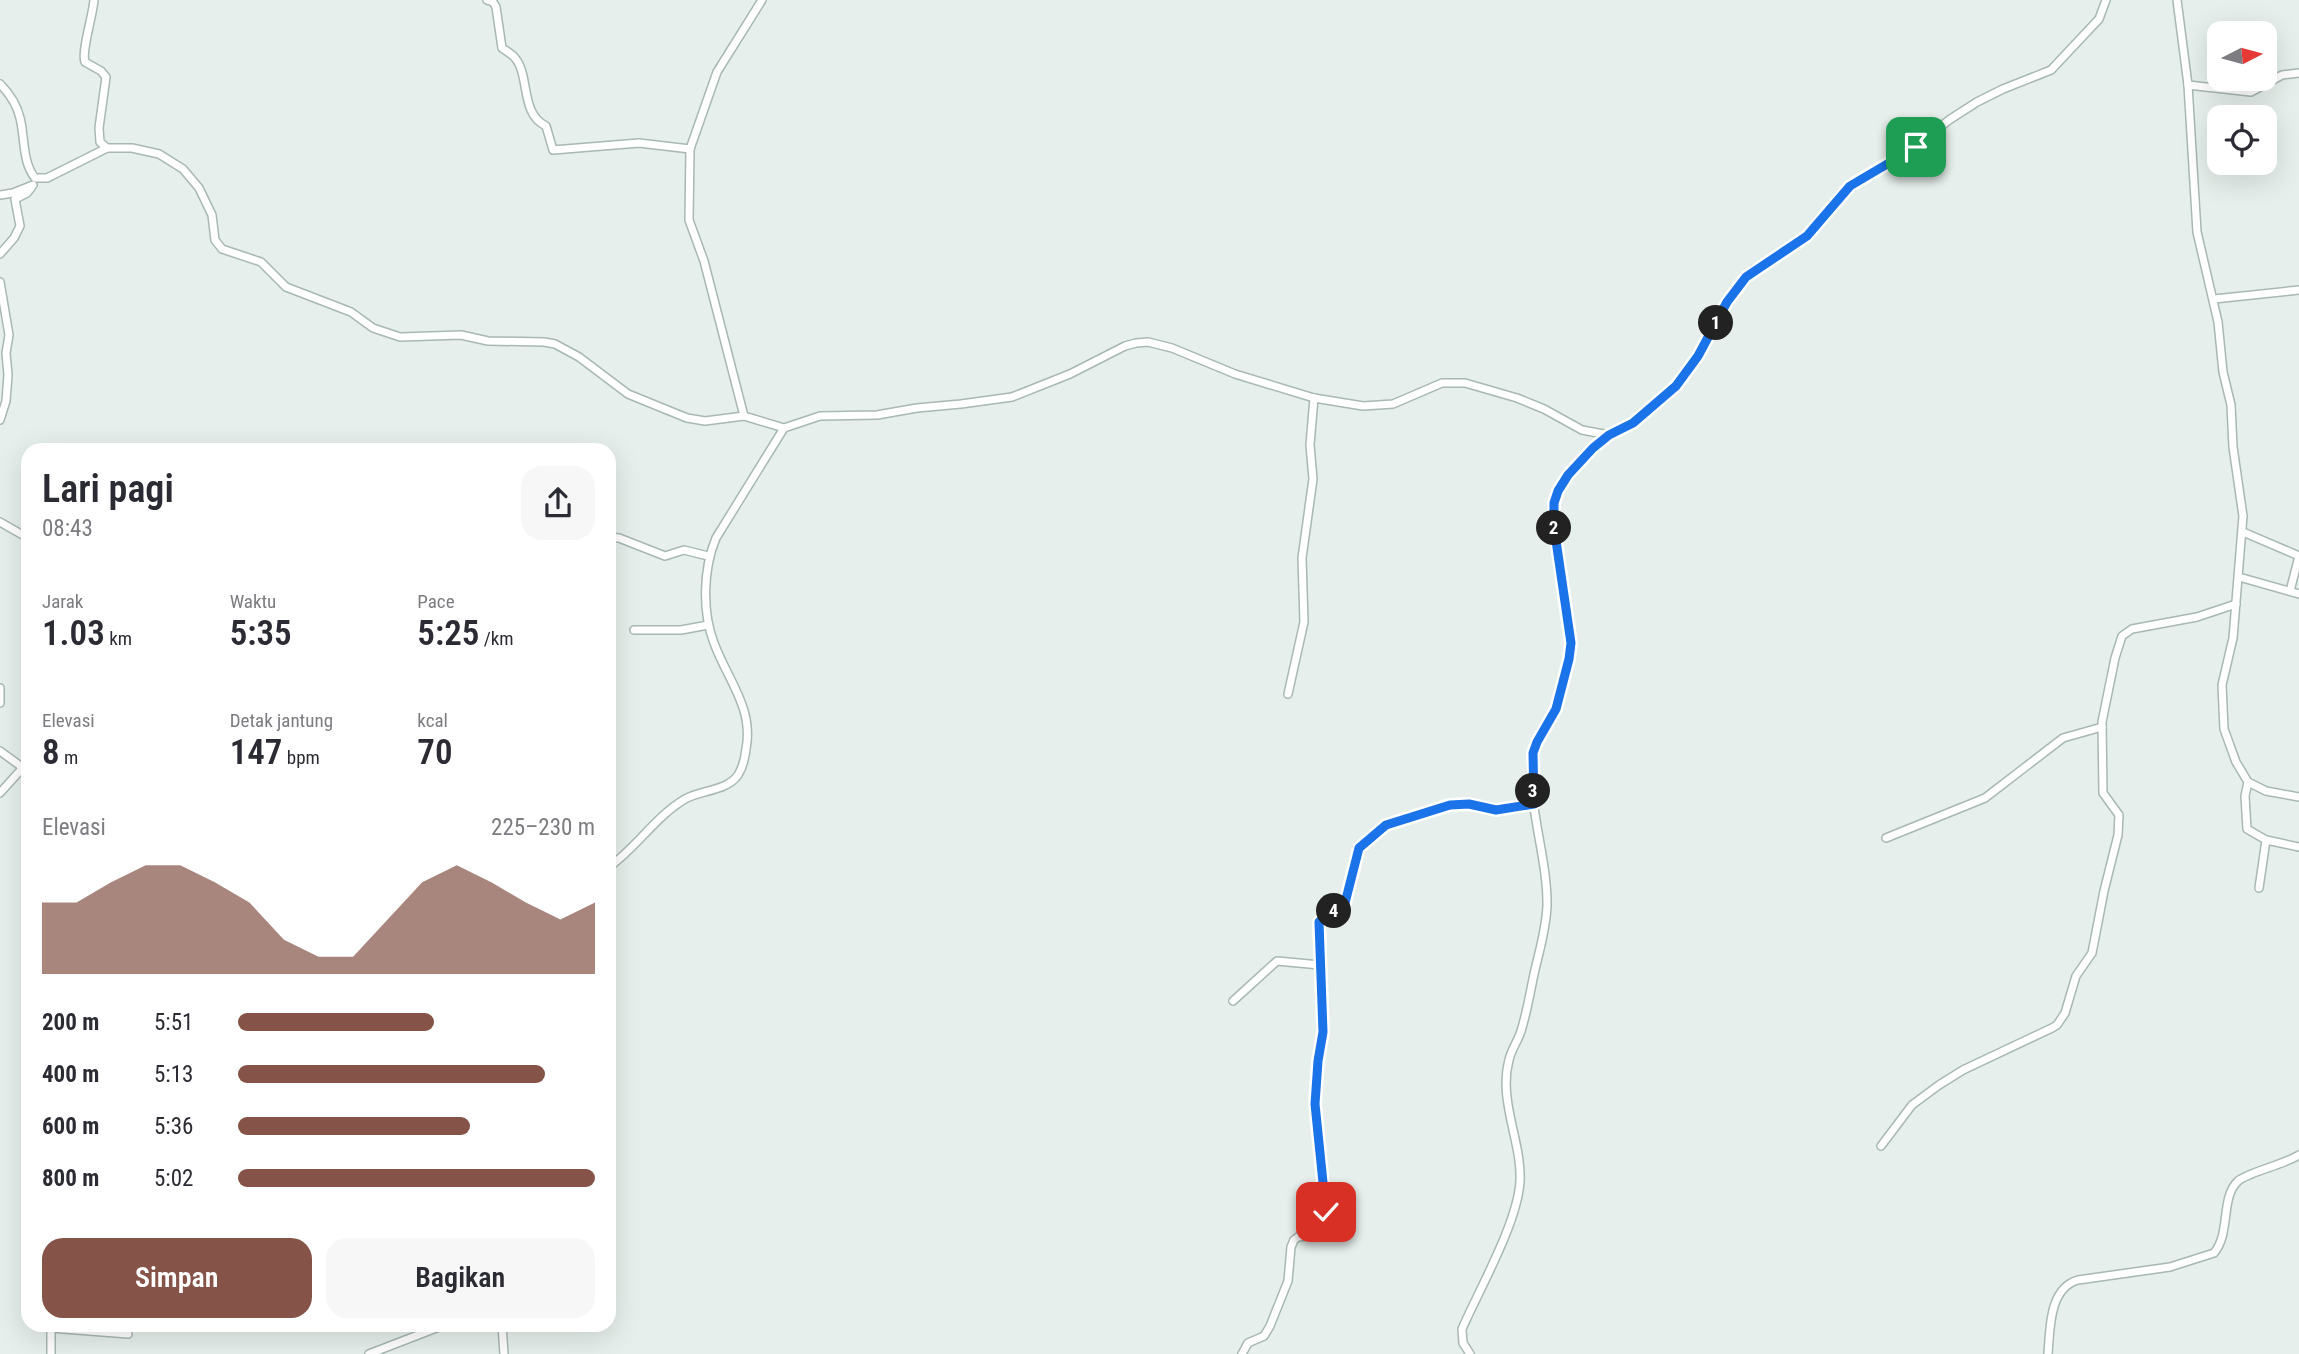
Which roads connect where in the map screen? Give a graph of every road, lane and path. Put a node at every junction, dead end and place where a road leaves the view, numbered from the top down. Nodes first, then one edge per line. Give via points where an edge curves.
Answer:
1 (94, 0) edge
2 (487, 0) edge
3 (762, 0) edge
4 (2106, 0) edge
5 (2178, 0) edge
6 (2299, 74) edge
7 (0, 84) edge
8 (2188, 85) junction
9 (107, 148) junction
10 (690, 149) junction
11 (35, 178) junction
12 (31, 188) junction
13 (0, 195) edge
14 (0, 254) edge
15 (0, 282) edge
16 (2299, 290) edge
17 (2214, 299) junction
18 (1314, 398) junction
19 (744, 416) junction
20 (0, 420) edge
21 (784, 428) junction
22 (1609, 435) junction
23 (0, 522) edge
24 (2243, 532) junction
25 (21, 534) edge
26 (616, 538) edge
27 (708, 556) junction
28 (2299, 556) edge
29 (2239, 577) junction
30 (2295, 593) edge
31 (2236, 604) junction
32 (708, 625) junction
33 (634, 630) dead end
34 (0, 688) edge
35 (1288, 694) dead end
36 (0, 703) edge
37 (2102, 727) junction
38 (0, 751) edge
39 (21, 762) edge
40 (21, 769) edge
41 (2248, 782) junction
42 (0, 793) edge
43 (2299, 797) edge
44 (1534, 804) junction
45 (1886, 838) dead end
46 (2266, 840) junction
47 (2299, 847) edge
48 (616, 862) edge
49 (2259, 888) dead end
50 (1320, 965) junction
51 (1233, 1002) dead end
52 (1881, 1146) dead end
53 (2299, 1155) edge
54 (51, 1332) edge
55 (109, 1332) edge
56 (426, 1332) edge
57 (502, 1332) edge
58 (128, 1334) dead end
59 (51, 1354) edge
60 (369, 1354) edge
61 (504, 1354) edge
62 (1242, 1354) edge
63 (1470, 1354) edge
64 (2048, 1354) edge

1 - 9 street via 83,55 85,62 106,77 99,128 100,142
2 - 10 street via 496,7 501,47 517,60 531,109 536,120 547,127 553,150 639,143
3 - 10 street via 717,72
4 - 22 street via 2099,19 2051,71 1977,102 1916,147 1863,177 1807,236 1754,269 1727,302 1676,386 1633,423
5 - 8 street
6 - 8 street via 2282,75 2251,92
7 - 11 street via 20,114 28,165
8 - 17 street via 2197,232
9 - 11 street via 53,175
9 - 19 street via 145,150 173,162 206,199 215,240 222,249 261,262 286,287 351,312 380,331 400,337 461,335 555,344 628,394 687,418 705,421
10 - 19 street via 689,220
11 - 12 street
12 - 13 street
12 - 14 street via 16,197 20,226
15 - 20 street via 9,335 6,401
16 - 17 street
17 - 24 street via 2231,405
18 - 21 street via 1148,342 1125,346 1012,397 877,415 827,415
18 - 22 street via 1381,405 1408,399 1442,383 1465,383 1517,398 1582,430
18 - 35 street via 1313,479 1303,558 1304,622
19 - 21 street
21 - 27 street
22 - 44 street via 1568,475 1554,503 1556,549 1571,643 1556,709 1533,753
23 - 25 street
24 - 28 street
24 - 29 street
26 - 27 street via 665,556 684,551
27 - 32 street
28 - 30 street
29 - 30 street
29 - 31 street
31 - 37 street via 2126,631 2115,658
31 - 41 street via 2221,701 2224,729
32 - 33 street
32 - 48 street via 745,711 747,743 742,768 733,780 679,804
34 - 36 street
37 - 45 street via 2063,738 1985,798
37 - 52 street via 2103,793 2119,815 2118,835 2092,953 2076,976 2060,1021 1939,1085 1912,1105
38 - 39 street
40 - 42 street
41 - 43 street via 2266,791
41 - 46 street via 2247,829
44 - 50 street via 1496,810 1450,805 1381,829 1359,848 1345,903 1319,922
44 - 63 street via 1544,854 1547,905 1527,1016 1506,1077 1520,1181 1508,1226 1462,1329
46 - 47 street
46 - 49 street
50 - 51 street via 1277,961
50 - 62 street via 1323,1032 1315,1104 1325,1221 1315,1235 1294,1240 1288,1281 1270,1326 1265,1336 1245,1346
53 - 64 street via 2235,1184 2214,1253 2169,1267 2065,1284 2058,1293
54 - 59 street
55 - 58 street
56 - 60 street
57 - 61 street

